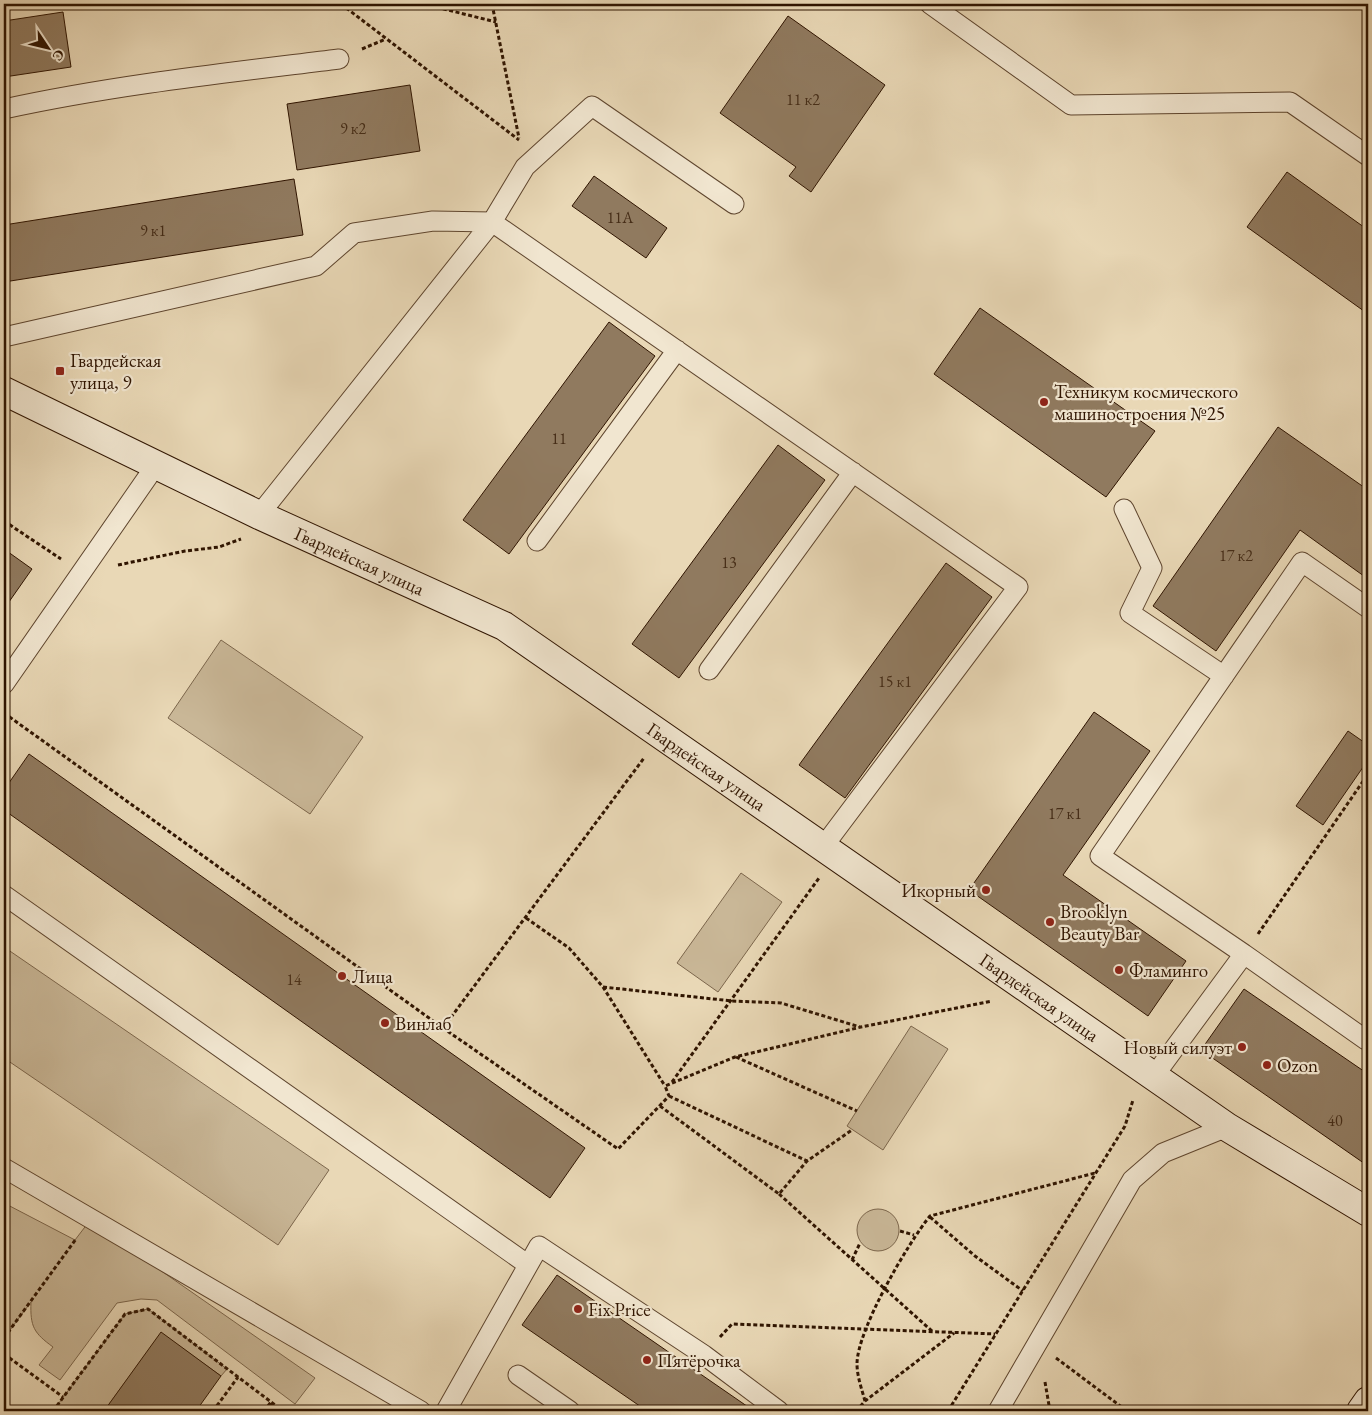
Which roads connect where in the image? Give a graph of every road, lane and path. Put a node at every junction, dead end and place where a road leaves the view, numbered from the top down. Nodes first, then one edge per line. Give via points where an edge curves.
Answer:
1 (340, 4) edge
2 (424, 4) edge
3 (492, 4) edge
4 (930, 4) edge
5 (950, 10) edge
6 (496, 22) junction
7 (339, 59) dead end
8 (4, 109) edge
9 (519, 140) junction
10 (1368, 156) edge
11 (525, 168) junction
12 (734, 204) dead end
13 (492, 222) junction
14 (4, 337) edge
15 (677, 350) junction
16 (4, 391) edge
17 (156, 465) junction
18 (853, 472) junction
19 (1124, 508) dead end
20 (259, 515) junction
21 (4, 521) edge
22 (537, 541) dead end
23 (82, 572) junction
24 (1368, 608) edge
25 (709, 670) dead end
26 (1224, 676) junction
27 (4, 684) edge
28 (4, 714) edge
29 (661, 735) junction
30 (1368, 774) edge
31 (829, 851) junction
32 (4, 895) edge
33 (526, 918) junction
34 (1244, 954) junction
35 (603, 986) junction
36 (1033, 993) junction
37 (732, 1001) junction
38 (861, 1027) junction
39 (443, 1028) junction
40 (1368, 1036) edge
41 (735, 1057) junction
42 (1154, 1076) junction
43 (672, 1083) junction
44 (665, 1086) junction
45 (1127, 1095) dead end
46 (669, 1096) junction
47 (660, 1106) junction
48 (857, 1111) dead end
49 (1227, 1127) junction
50 (852, 1130) dead end
51 (808, 1161) junction
52 (4, 1168) edge
53 (1095, 1174) junction
54 (779, 1194) junction
55 (1368, 1212) edge
56 (930, 1216) junction
57 (91, 1219) junction
58 (900, 1231) dead end
59 (914, 1235) junction
60 (860, 1243) dead end
61 (852, 1260) junction
62 (527, 1264) junction
63 (885, 1290) junction
64 (1022, 1291) junction
65 (865, 1329) junction
66 (934, 1332) junction
67 (954, 1333) junction
68 (996, 1334) junction
69 (4, 1338) edge
70 (1038, 1344) junction
71 (4, 1354) edge
72 (704, 1355) junction
73 (518, 1375) dead end
74 (238, 1377) junction
75 (63, 1397) junction
76 (271, 1402) junction
77 (865, 1402) junction
78 (1368, 1402) edge
79 (53, 1411) edge
80 (213, 1411) edge
81 (264, 1411) edge
82 (283, 1411) edge
83 (421, 1411) edge
84 (446, 1411) edge
85 (570, 1411) edge
86 (779, 1411) edge
87 (856, 1411) edge
88 (948, 1411) edge
89 (998, 1411) edge
90 (1127, 1411) edge
91 (1361, 1411) edge

1 - 9 path
2 - 6 path
3 - 6 path
4 - 5 lane
5 - 10 lane via 1071,105 1290,102
6 - 9 path
7 - 8 lane via 144,83
9 - 11 path
11 - 12 lane via 592,106
11 - 13 lane
13 - 14 lane via 433,221 354,233 316,266
13 - 15 lane
13 - 20 lane
15 - 18 lane
15 - 22 lane
16 - 17 street, Гвардейская улица
17 - 20 street, Гвардейская улица
17 - 23 lane
18 - 25 lane
18 - 31 lane via 1018,587
19 - 26 lane via 1152,568 1130,613
20 - 23 path via 240,540 219,547 185,550
20 - 29 street, Гвардейская улица via 504,626
21 - 23 path
23 - 27 lane
24 - 26 lane via 1302,562
26 - 34 lane via 1100,856
28 - 39 path
29 - 31 street, Гвардейская улица
29 - 33 path
30 - 34 path
31 - 36 street, Гвардейская улица
31 - 37 path
32 - 62 lane
33 - 35 path via 569,948
33 - 39 path
34 - 40 lane via 1366,1040
34 - 42 lane
35 - 37 path
35 - 44 path
36 - 38 path
36 - 42 street, Гвардейская улица
37 - 38 path via 781,1003
37 - 43 path
38 - 41 path
39 - 47 path via 618,1149
41 - 43 path
41 - 48 path
42 - 49 street, Гвардейская улица
43 - 44 path
44 - 46 path
45 - 53 path via 1134,1100 1125,1126
46 - 47 path
46 - 51 path
47 - 54 path
49 - 55 street, Гвардейская улица
49 - 70 lane via 1163,1153 1132,1180
50 - 51 path
51 - 54 path
52 - 57 lane
53 - 56 path
53 - 64 path
54 - 61 path
56 - 59 path
56 - 64 path via 975,1256
57 - 69 path
57 - 83 lane
58 - 59 path
59 - 63 path
60 - 61 path
61 - 63 path
62 - 72 lane via 539,1246
62 - 84 lane
63 - 65 path
63 - 66 path
64 - 68 path
65 - 66 path
65 - 72 path via 732,1324
65 - 77 path via 857,1363
66 - 67 path
67 - 68 path
67 - 77 path
68 - 88 path
70 - 89 lane
70 - 90 path
71 - 75 path
72 - 86 lane
73 - 85 lane
74 - 75 path via 148,1309 125,1314
74 - 76 path
74 - 80 path
75 - 79 path
76 - 81 path
76 - 82 path
77 - 87 path
78 - 91 street

